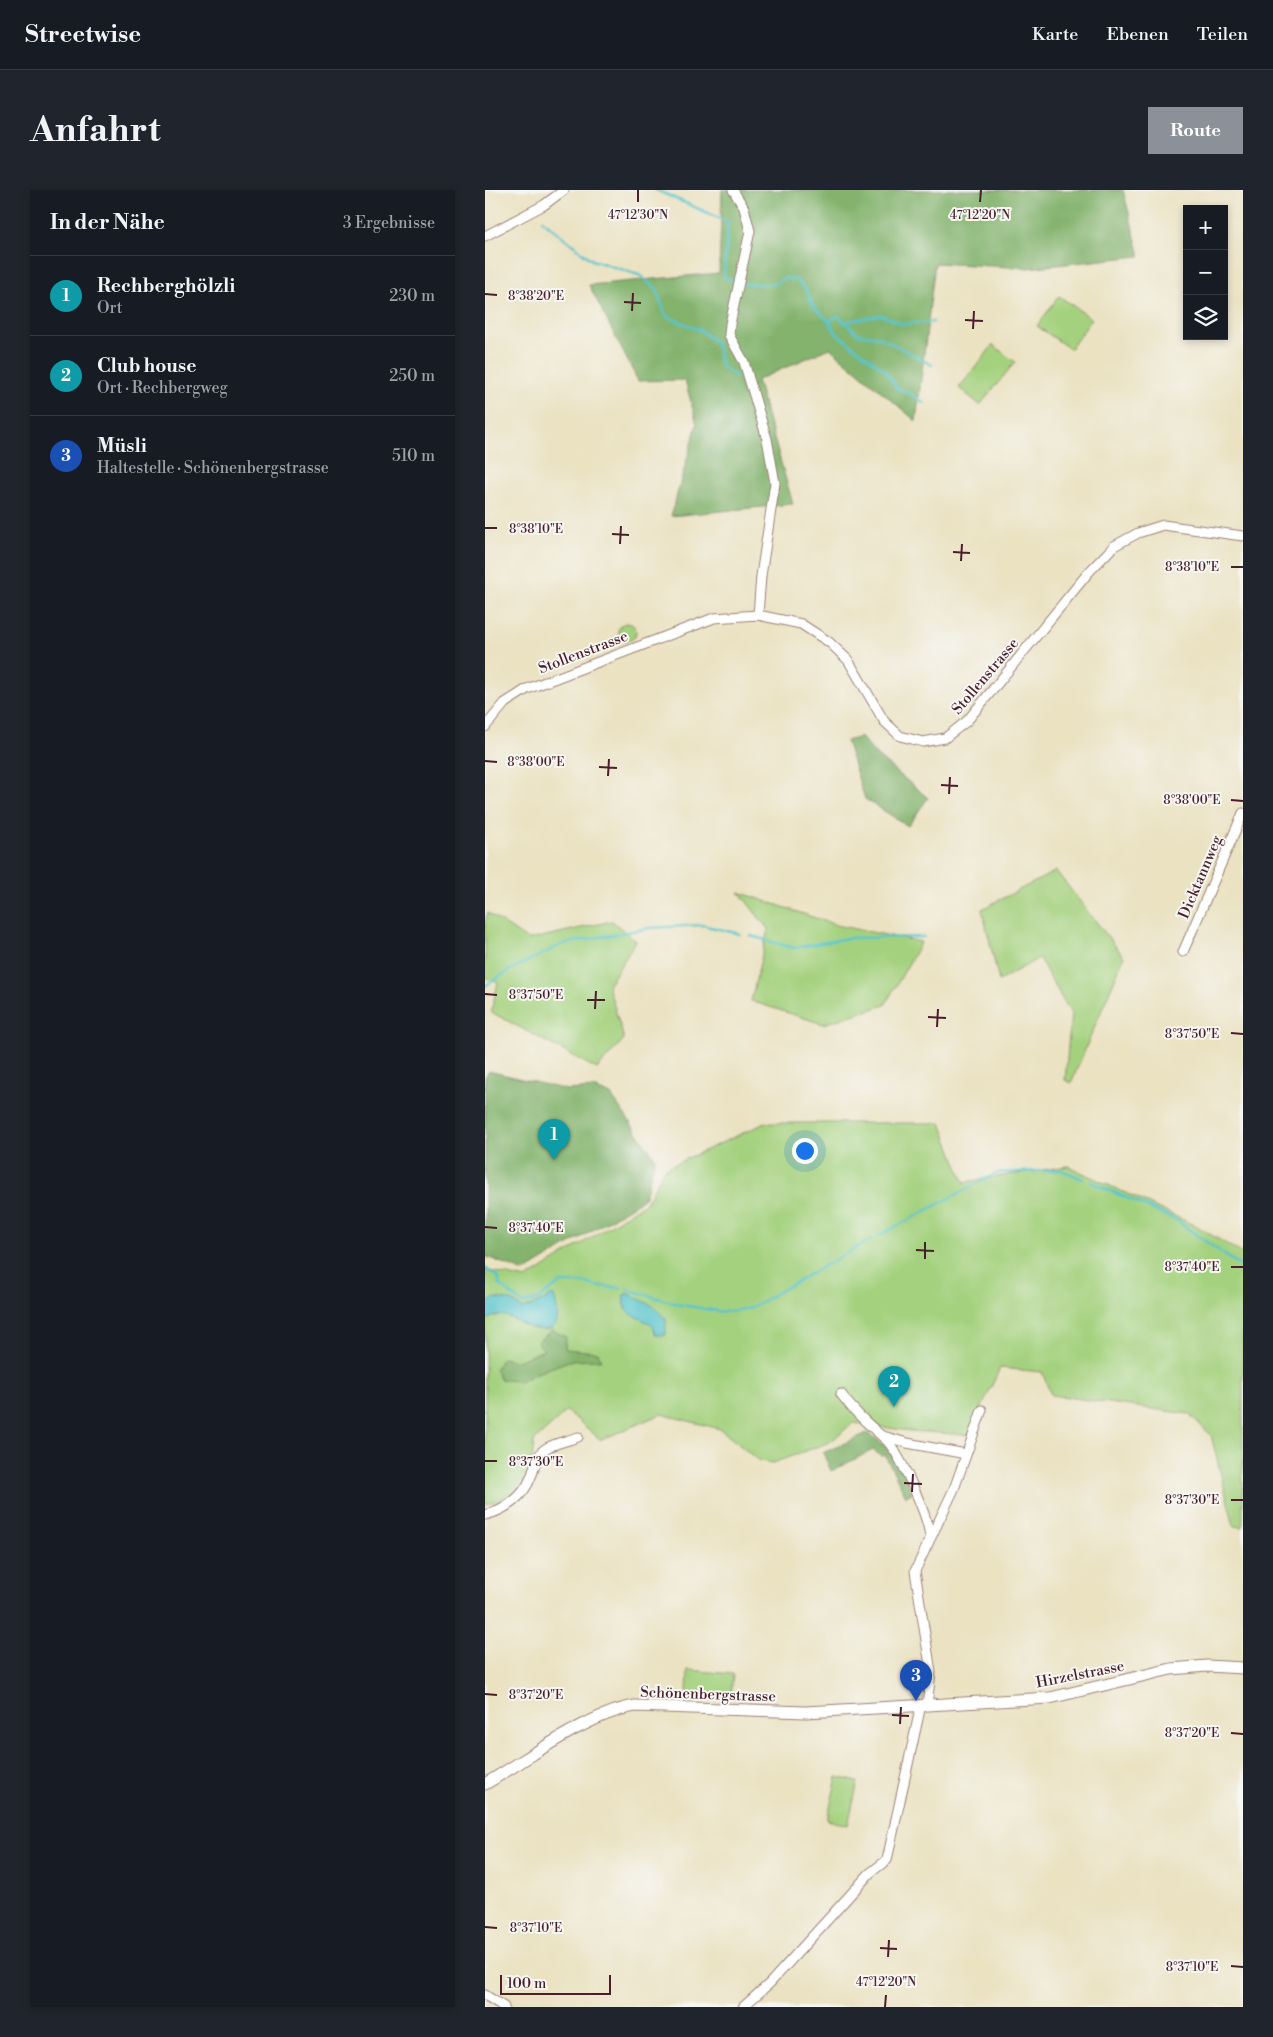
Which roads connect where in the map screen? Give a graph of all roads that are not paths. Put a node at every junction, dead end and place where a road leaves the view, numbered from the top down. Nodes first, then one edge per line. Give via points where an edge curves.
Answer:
1 (565, 190) edge
2 (733, 190) edge
3 (485, 236) edge
4 (1243, 536) edge
5 (758, 615) junction
6 (485, 727) edge
7 (1243, 813) edge
8 (1183, 952) dead end
9 (841, 1394) dead end
10 (982, 1410) dead end
11 (883, 1436) junction
12 (578, 1437) dead end
13 (966, 1454) junction
14 (485, 1515) edge
15 (930, 1538) junction
16 (1243, 1668) edge
17 (924, 1705) junction
18 (485, 1784) edge
19 (485, 1996) edge
20 (503, 2007) edge
21 (743, 2007) edge

1 - 3 street via 544,205
2 - 5 street via 746,213 750,230 729,335 749,377 775,483
4 - 5 street, Stollenstrasse via 1163,524 1115,546 1088,573 967,721 945,738 923,742 900,736 885,721 848,660 829,642 801,624
5 - 6 street, Stollenstrasse via 714,618 527,689 505,704
7 - 8 street, Dicktannweg
9 - 11 street via 855,1413
10 - 13 street
11 - 13 street
11 - 15 street via 896,1451 926,1517
12 - 14 street via 544,1450 518,1499 496,1513
13 - 15 street via 954,1489
15 - 17 street via 915,1571 931,1672
16 - 17 street, Hirzelstrasse via 1188,1667 1050,1698
17 - 18 street, Schönenbergstrasse via 806,1712 657,1705 625,1708 594,1719
17 - 21 street via 887,1860 870,1873 770,1983
19 - 20 street

